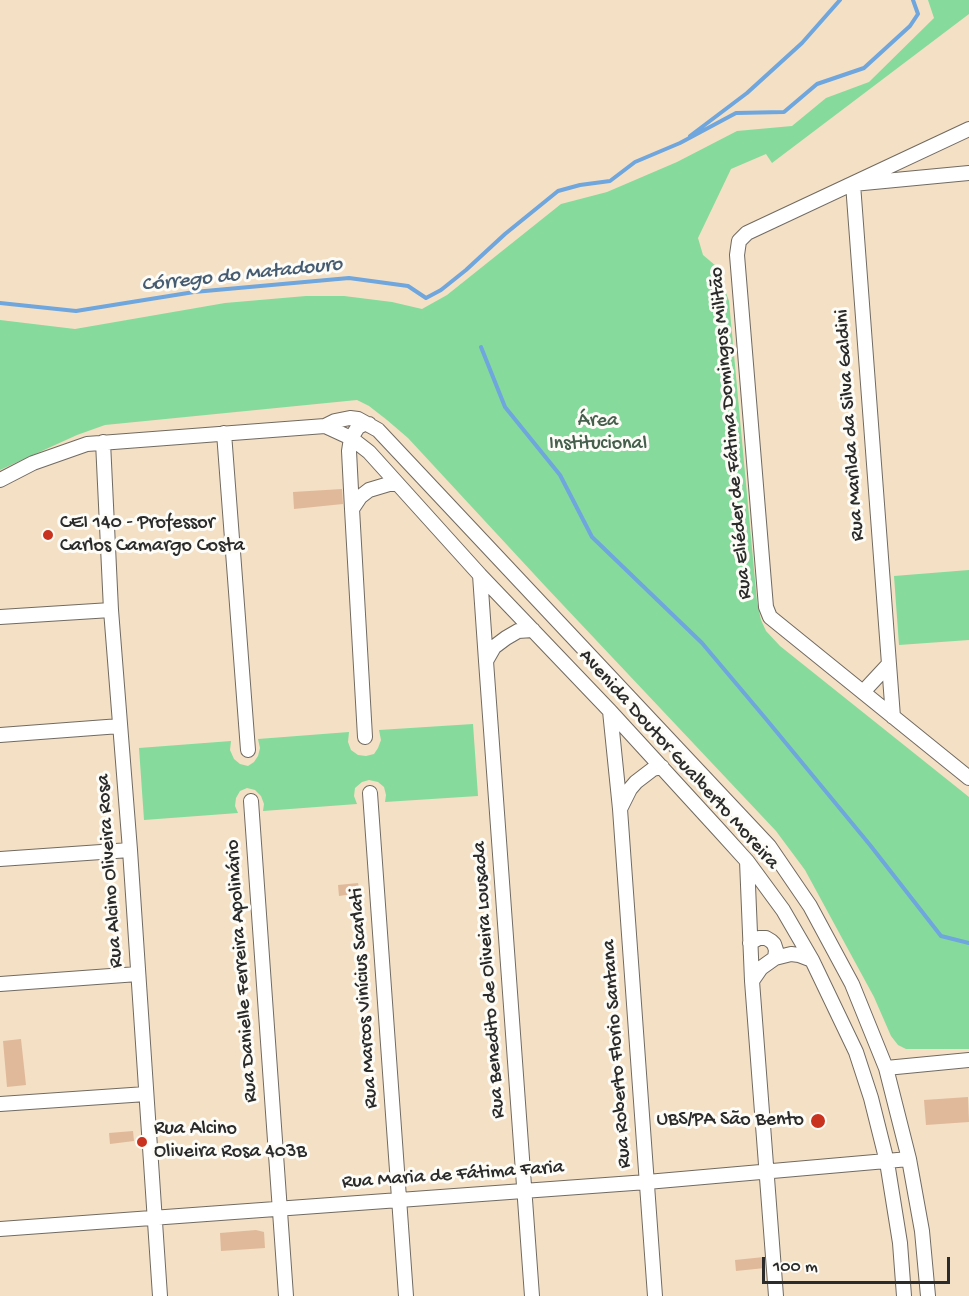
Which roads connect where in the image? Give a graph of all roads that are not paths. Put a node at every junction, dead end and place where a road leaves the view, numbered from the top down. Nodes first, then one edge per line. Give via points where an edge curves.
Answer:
1 (969, 134) edge
2 (969, 173) edge
3 (853, 184) junction
4 (363, 421) junction
5 (335, 426) junction
6 (224, 433) junction
7 (351, 438) junction
8 (103, 442) junction
9 (0, 480) edge
10 (397, 484) junction
11 (352, 509) junction
12 (480, 575) junction
13 (111, 610) junction
14 (0, 617) edge
15 (533, 630) junction
16 (486, 661) junction
17 (889, 664) junction
18 (863, 692) junction
19 (610, 711) junction
20 (893, 717) junction
21 (120, 726) junction
22 (0, 735) edge
23 (365, 737) dead end
24 (248, 750) dead end
25 (662, 767) junction
26 (969, 778) edge
27 (370, 794) dead end
28 (251, 801) dead end
29 (620, 808) junction
30 (130, 850) junction
31 (0, 859) edge
32 (747, 861) junction
33 (750, 943) junction
34 (775, 958) junction
35 (812, 960) junction
36 (138, 974) junction
37 (752, 981) junction
38 (0, 984) edge
39 (969, 1060) edge
40 (886, 1068) junction
41 (146, 1094) junction
42 (0, 1104) edge
43 (909, 1159) junction
44 (888, 1162) junction
45 (766, 1173) junction
46 (647, 1182) junction
47 (524, 1190) junction
48 (399, 1199) junction
49 (280, 1209) junction
50 (155, 1218) junction
51 (0, 1229) edge
52 (160, 1296) edge
53 (286, 1296) edge
54 (406, 1296) edge
55 (532, 1296) edge
56 (655, 1296) edge
57 (776, 1296) edge
58 (904, 1296) edge
59 (928, 1296) edge

1 - 3 street
2 - 3 street
3 - 17 street, Rua Marilda da Silva Galdini
3 - 18 street, Rua Eliéder de Fátima Domingos Militão via 747,233 740,241 737,255 766,606 770,617
4 - 5 street
4 - 7 street
4 - 40 street, Avenida Doutor Gualberto Moreira via 378,430 769,846 810,906 852,984
5 - 6 street
5 - 7 street, Avenida Doutor Gualberto Moreira
6 - 8 street
6 - 24 street
7 - 10 street, Avenida Doutor Gualberto Moreira
7 - 11 street
8 - 9 street via 33,463
8 - 13 street, Rua Alcino Oliveira Rosa
10 - 11 street via 369,490
10 - 12 street, Avenida Doutor Gualberto Moreira
11 - 23 street
12 - 15 street, Avenida Doutor Gualberto Moreira
12 - 16 street, Rua Benedito de Oliveira Lousada
13 - 14 street
13 - 21 street, Rua Alcino Oliveira Rosa
15 - 16 street via 519,631 506,638 494,647
15 - 19 street, Avenida Doutor Gualberto Moreira
16 - 47 street, Rua Benedito de Oliveira Lousada
17 - 18 street
17 - 20 street, Rua Marilda da Silva Galdini
18 - 20 street, Rua Eliéder de Fátima Domingos Militão
19 - 25 street, Avenida Doutor Gualberto Moreira
19 - 29 street, Rua Roberto Florio Santana
20 - 26 street, Rua Eliéder de Fátima Domingos Militão
21 - 22 street
21 - 30 street, Rua Alcino Oliveira Rosa
25 - 29 street via 636,782
25 - 32 street, Avenida Doutor Gualberto Moreira
27 - 48 street, Rua Marcos Vinícius Scarlati
28 - 49 street, Rua Danielle Ferreira Apolinário
29 - 46 street, Rua Roberto Florio Santana
30 - 31 street
30 - 36 street, Rua Alcino Oliveira Rosa
32 - 33 street
32 - 35 street, Avenida Doutor Gualberto Moreira via 783,910
33 - 34 street via 759,938 771,941
33 - 37 street
34 - 35 street via 791,954
34 - 37 street
35 - 44 street, Avenida Doutor Gualberto Moreira via 856,1052
36 - 38 street
36 - 41 street, Rua Alcino Oliveira Rosa
37 - 45 street
39 - 40 street
40 - 43 street, Avenida Doutor Gualberto Moreira
41 - 42 street
41 - 50 street, Rua Alcino Oliveira Rosa
43 - 44 street, Rua Maria de Fátima Faria
43 - 59 street, Avenida Doutor Gualberto Moreira
44 - 45 street, Rua Maria de Fátima Faria
44 - 58 street, Avenida Doutor Gualberto Moreira
45 - 46 street, Rua Maria de Fátima Faria
45 - 57 street
46 - 47 street, Rua Maria de Fátima Faria
46 - 56 street, Rua Roberto Florio Santana
47 - 48 street, Rua Maria de Fátima Faria
47 - 55 street, Rua Benedito de Oliveira Lousada
48 - 49 street, Rua Maria de Fátima Faria
48 - 54 street, Rua Marcos Vinícius Scarlati
49 - 50 street, Rua Maria de Fátima Faria
49 - 53 street, Rua Danielle Ferreira Apolinário
50 - 51 street, Rua Maria de Fátima Faria
50 - 52 street, Rua Alcino Oliveira Rosa

